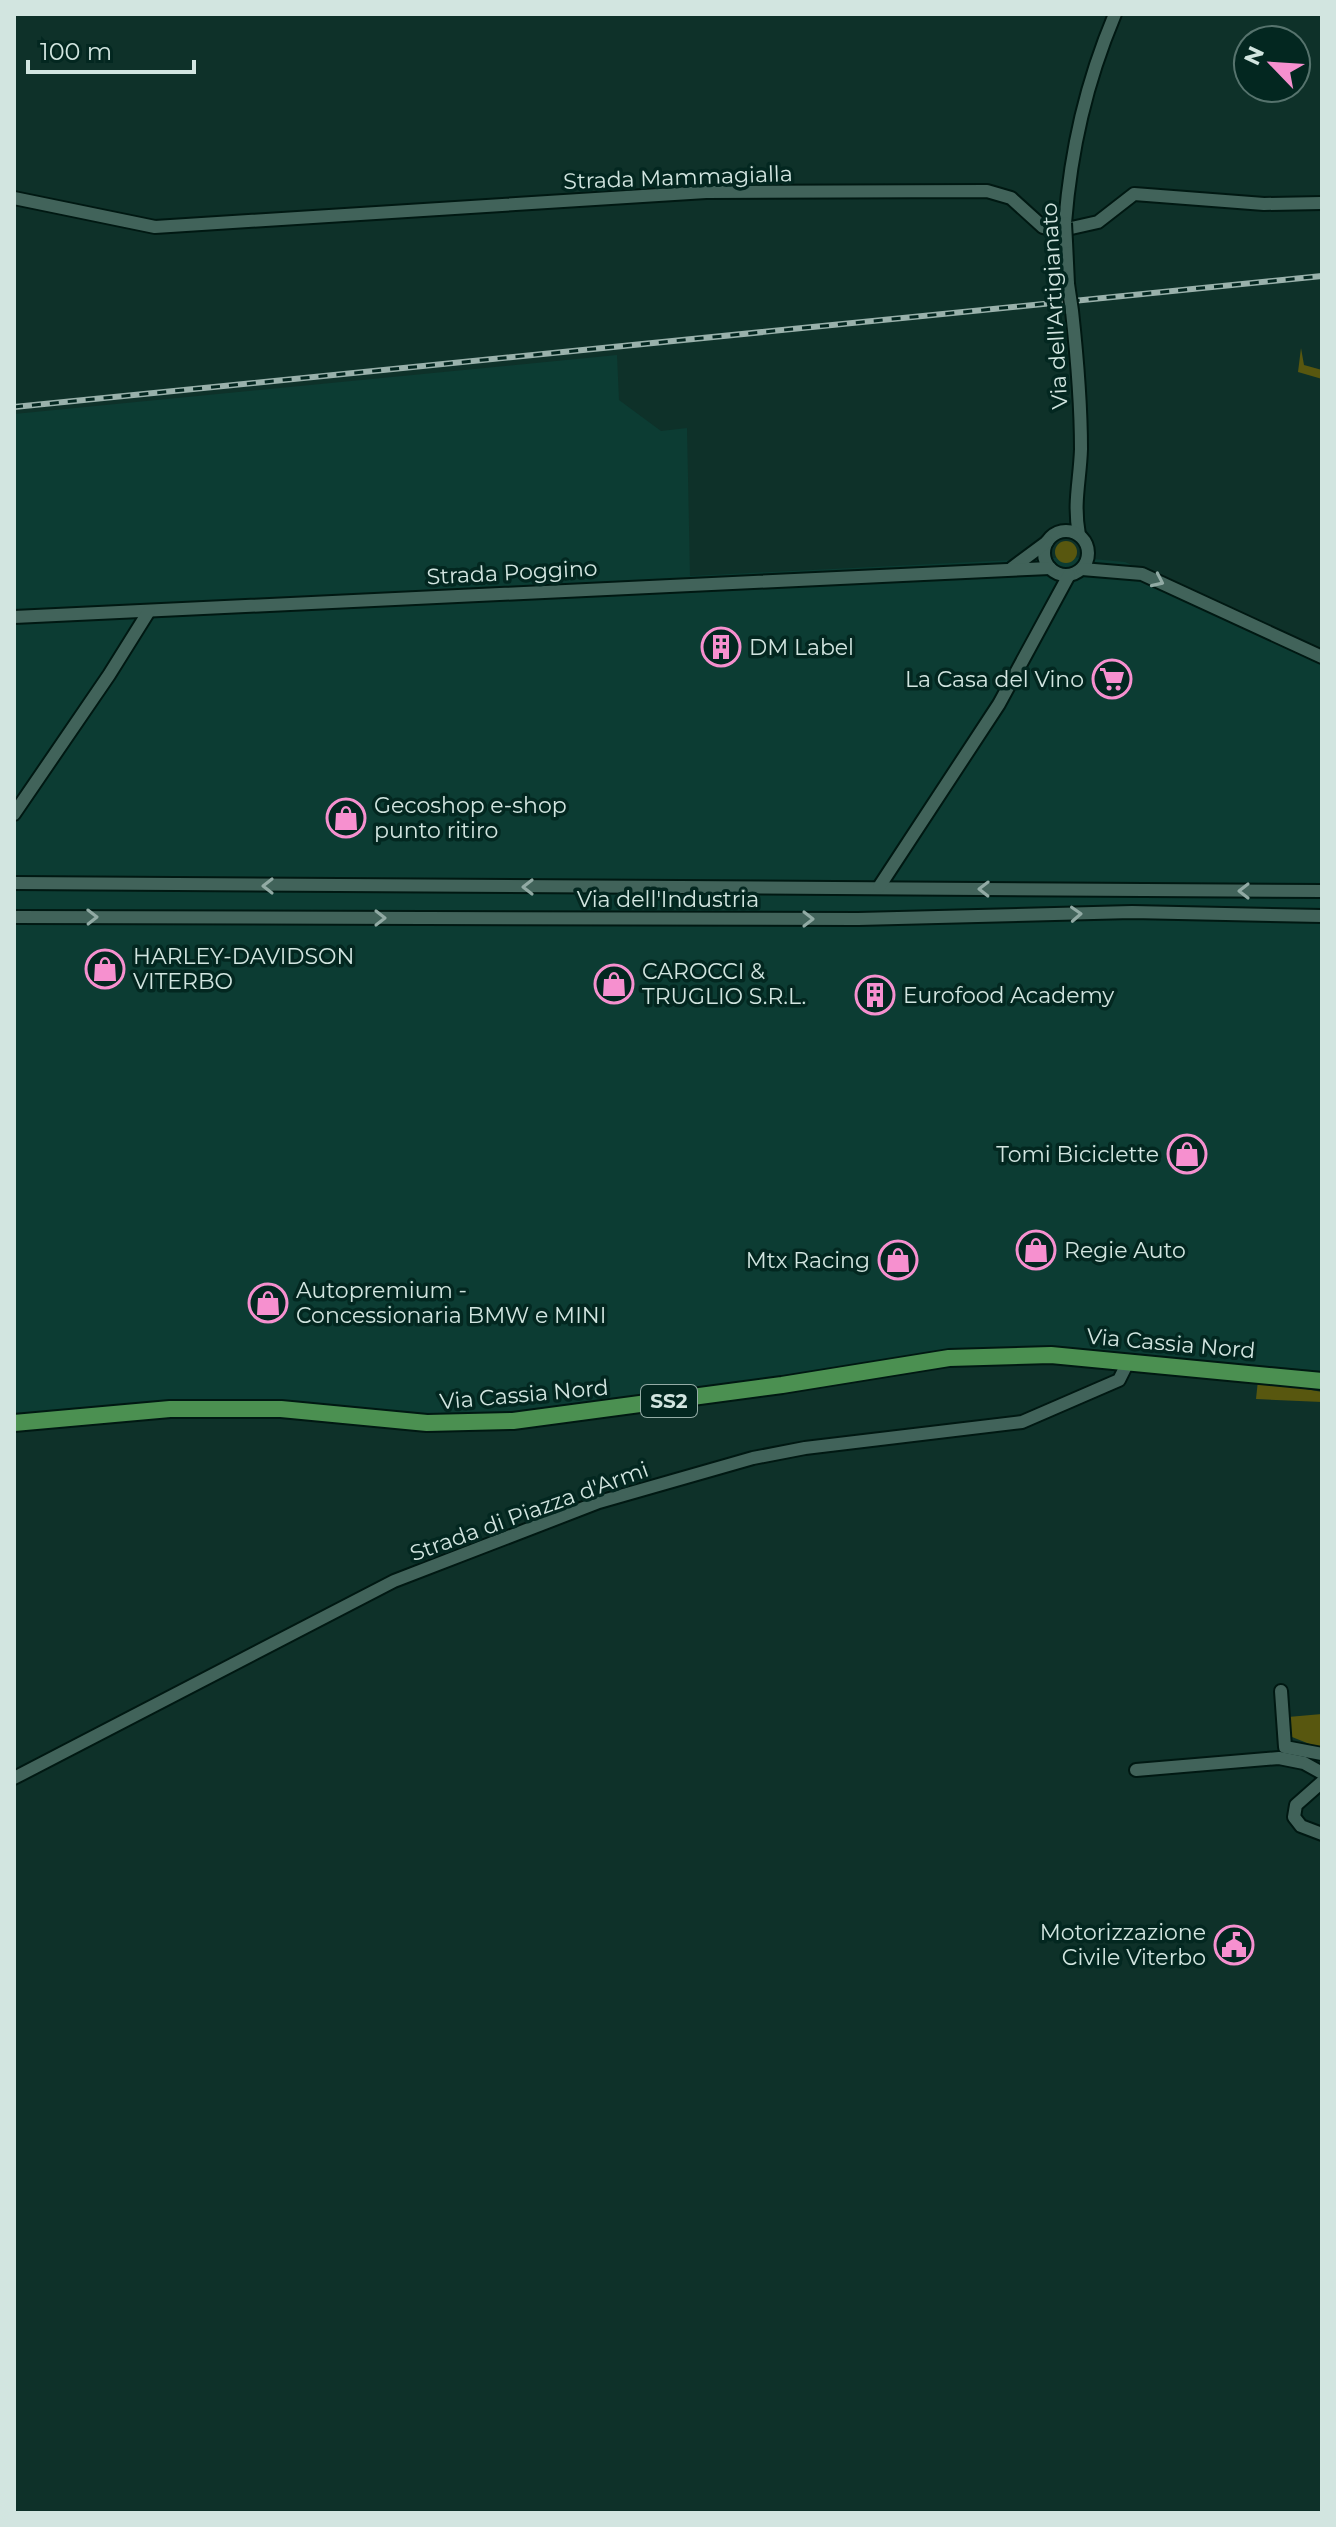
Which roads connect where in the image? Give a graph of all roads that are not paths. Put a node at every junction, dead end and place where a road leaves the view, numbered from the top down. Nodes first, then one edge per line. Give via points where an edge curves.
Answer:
1 (1115, 14) edge
2 (14, 198) edge
3 (1322, 203) edge
4 (1074, 507) junction
5 (1058, 533) junction
6 (1079, 535) junction
7 (1047, 542) junction
8 (1012, 568) junction
9 (1082, 569) junction
10 (1053, 570) junction
11 (1069, 575) junction
12 (1050, 605) junction
13 (149, 611) junction
14 (14, 617) edge
15 (1322, 657) edge
16 (14, 814) edge
17 (14, 883) edge
18 (879, 887) junction
19 (1322, 891) edge
20 (1322, 916) edge
21 (14, 917) edge
22 (1128, 1362) junction
23 (1322, 1381) edge
24 (14, 1423) edge
25 (1281, 1691) dead end
26 (1322, 1754) edge
27 (1136, 1770) dead end
28 (1322, 1773) edge
29 (14, 1778) edge
30 (1322, 1782) edge
31 (1322, 1834) edge

1 - 4 street, Via dell'Artigianato, bridge via 1081,107 1065,223 1081,413
2 - 3 street, Strada Mammagialla via 155,227 706,192 987,191 1011,198 1043,227 1058,231 1098,222 1134,194
4 - 5 street
4 - 6 street
5 - 6 street
5 - 7 street
6 - 9 street via 1088,548
7 - 8 street
7 - 10 street via 1044,556
8 - 10 street, Strada Poggino
8 - 13 street, Strada Poggino
9 - 11 street
9 -> 15 street via 1142,574
10 - 11 street
10 - 12 street
11 - 12 street
12 - 18 street via 1007,691
13 - 14 street, Strada Poggino
13 - 16 street
18 -> 17 street, Via dell'Industria
19 -> 18 street, Via dell'Industria
21 -> 20 street, Via dell'Industria via 858,919 1132,912
22 - 23 main road, Via Cassia Nord / SS2
22 - 24 main road, Via Cassia Nord / SS2 via 1051,1355 949,1358 513,1421 427,1423 281,1409 170,1409
22 - 29 street, Strada di Piazza d'Armi via 1119,1380 1022,1422 805,1448 599,1502 394,1581
25 - 26 street via 1285,1747
27 - 28 street via 1279,1758
30 - 31 street via 1296,1805 1294,1817 1301,1826

